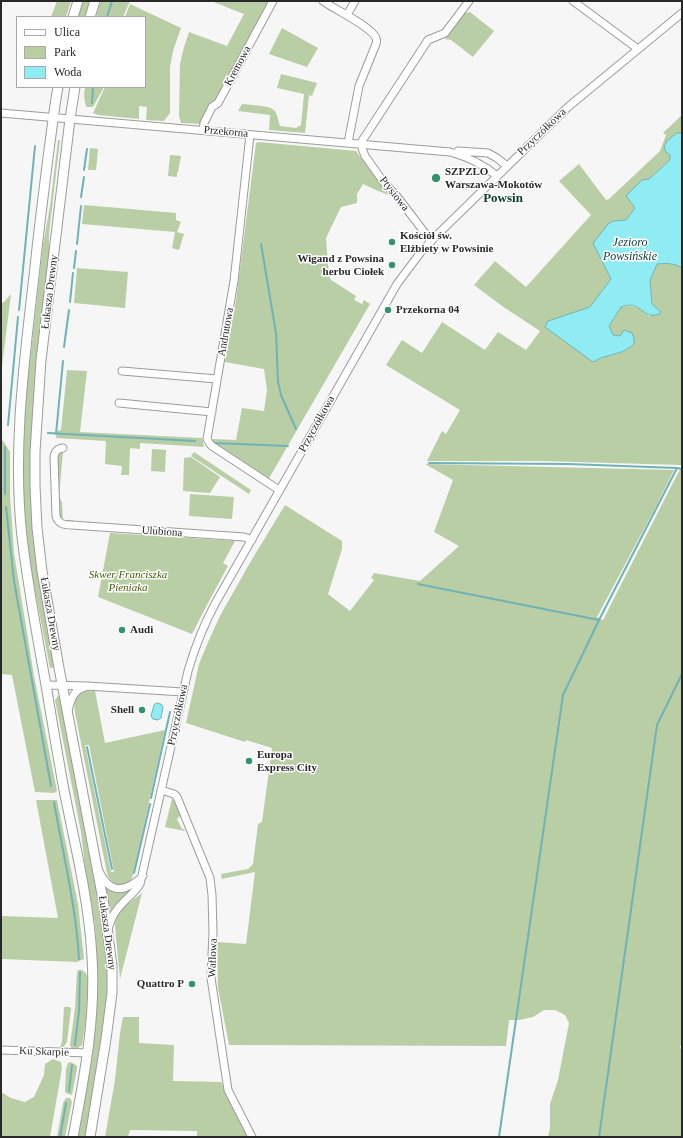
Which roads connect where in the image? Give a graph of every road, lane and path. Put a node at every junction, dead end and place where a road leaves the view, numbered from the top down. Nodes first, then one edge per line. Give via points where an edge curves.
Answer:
1 (78, 1) edge
2 (95, 1) edge
3 (273, 1) edge
4 (324, 1) edge
5 (355, 1) edge
6 (469, 1) edge
7 (573, 1) edge
8 (682, 13) edge
9 (347, 15) junction
10 (73, 16) edge
11 (90, 16) edge
12 (638, 49) junction
13 (58, 88) edge
14 (75, 88) edge
15 (1, 113) edge
16 (53, 117) junction
17 (70, 119) junction
18 (203, 130) junction
19 (250, 135) junction
20 (348, 143) junction
21 (362, 145) junction
22 (450, 152) junction
23 (507, 166) junction
24 (497, 176) junction
25 (431, 241) junction
26 (122, 371) dead end
27 (217, 379) junction
28 (119, 403) dead end
29 (212, 412) junction
30 (63, 448) dead end
31 (280, 490) junction
32 (252, 540) junction
33 (46, 685) junction
34 (62, 686) junction
35 (87, 686) junction
36 (183, 692) junction
37 (67, 712) junction
38 (161, 790) junction
39 (97, 868) junction
40 (143, 876) junction
41 (108, 931) junction
42 (1, 1050) edge
43 (88, 1053) junction
44 (73, 1137) edge
45 (90, 1137) edge
46 (252, 1137) edge

1 - 10 main road
2 - 11 main road
3 - 18 street, Kremowa via 218,103 212,107
4 - 9 street
5 - 9 street
6 - 21 street via 445,33 428,40 363,138
7 - 12 street
8 - 12 street, Przyczółkowa
9 - 20 street via 372,32 377,42 359,86
12 - 23 street, Przyczółkowa via 568,107
13 - 16 main road, Łukasza Drewny
14 - 17 main road, Łukasza Drewny
15 - 16 street, Przekorna
16 - 17 street, Przekorna
16 - 33 main road, Łukasza Drewny via 24,362 19,461 22,539
17 - 18 street, Przekorna
17 - 34 main road, Łukasza Drewny via 41,360 35,452 42,571
18 - 19 street, Przekorna
19 - 20 street, Przekorna
19 - 27 street, Andrutowa via 234,281
20 - 21 street, Przekorna
21 - 22 street, Przekorna
21 - 25 street, Ptysiowa via 365,156 385,184
22 - 23 street, Przekorna via 488,153
22 - 24 street, Przekorna via 488,168
23 - 24 street, Przyczółkowa
24 - 25 street, Przyczółkowa
25 - 31 street, Przyczółkowa via 389,297
26 - 27 street
27 - 29 street, Andrutowa
28 - 29 street
29 - 31 street, Andrutowa via 207,439 210,444
30 - 32 street, Ulubiona via 58,449 54,457 56,516 60,523 244,537
31 - 32 street, Przyczółkowa
32 - 36 street, Przyczółkowa via 203,628
33 - 34 street
33 - 43 main road, Łukasza Drewny via 86,897 93,960
34 - 35 street
34 - 37 main road, Łukasza Drewny
35 - 36 street
35 - 37 street via 73,694
36 - 38 street, Przyczółkowa
37 - 39 main road, Łukasza Drewny
38 - 40 street, Przyczółkowa
38 - 46 street, Waflowa via 177,797 210,878 213,932 211,978 228,1090
39 - 40 street via 106,883 120,889 128,887
39 - 41 main road, Łukasza Drewny
40 - 41 street, Przyczółkowa via 136,891 116,911
41 - 45 main road, Łukasza Drewny via 112,993
42 - 43 street, Ku Skarpie
43 - 44 main road, Łukasza Drewny

